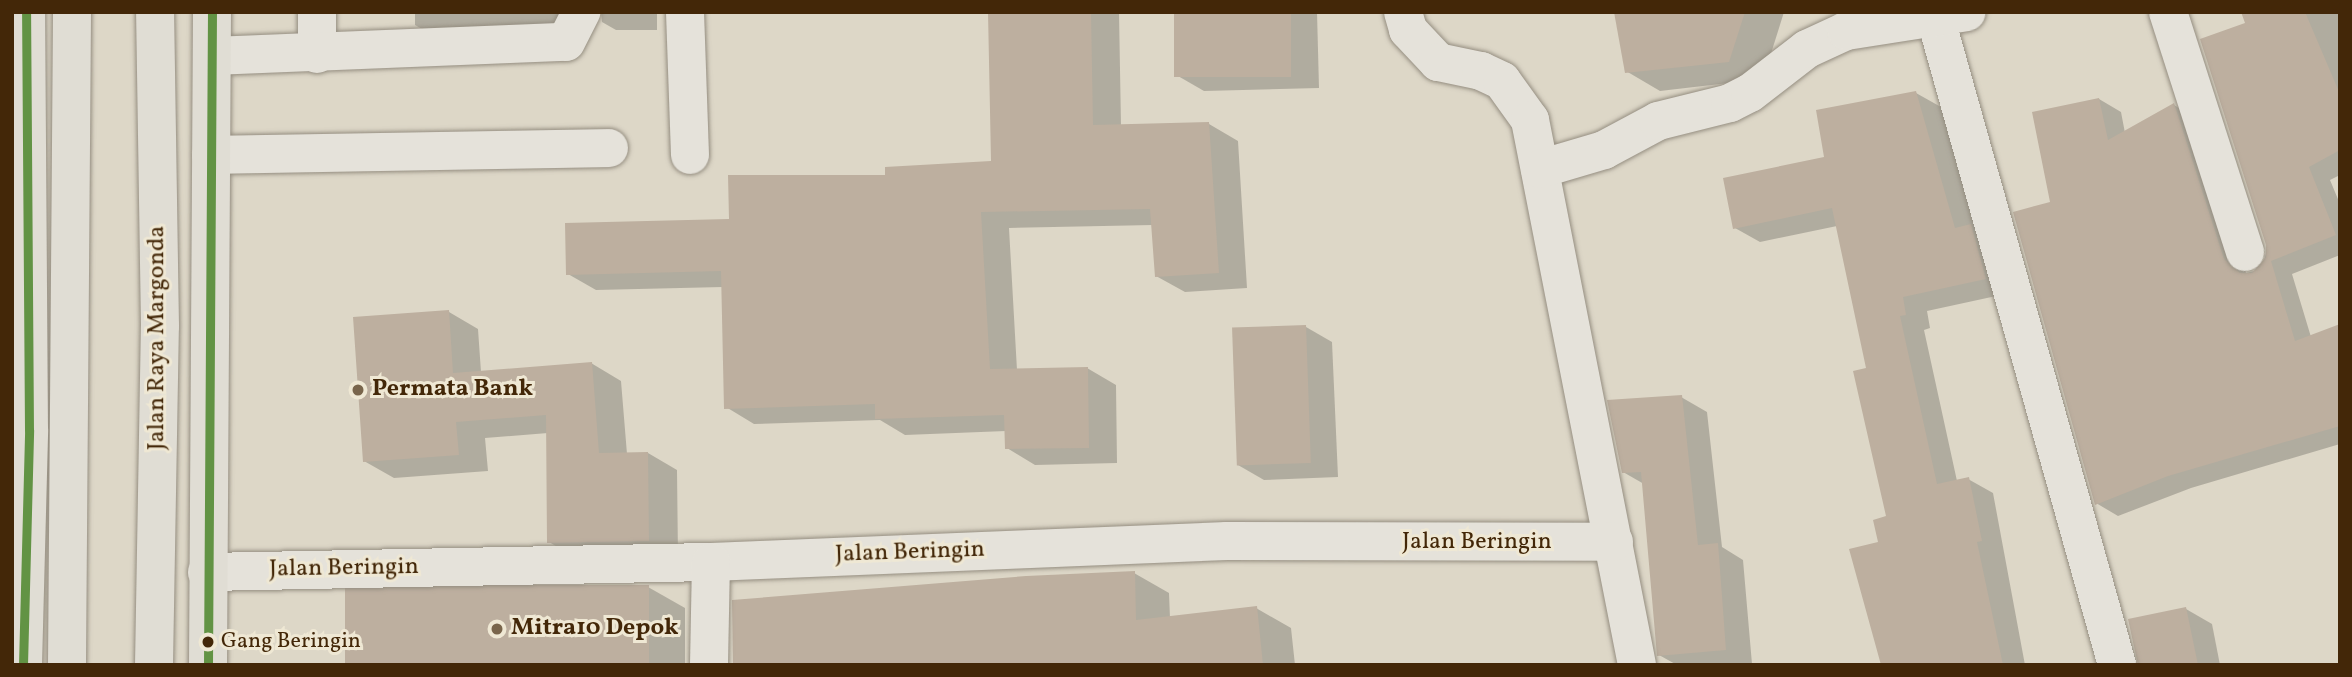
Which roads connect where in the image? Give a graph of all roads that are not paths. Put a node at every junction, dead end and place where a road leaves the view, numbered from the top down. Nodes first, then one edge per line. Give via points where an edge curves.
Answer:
1 (26, 12) edge
2 (72, 12) edge
3 (155, 12) edge
4 (212, 12) edge
5 (317, 12) edge
6 (581, 12) edge
7 (685, 12) edge
8 (1403, 12) edge
9 (2168, 12) edge
10 (1951, 14) edge
11 (317, 54) junction
12 (212, 56) junction
13 (609, 148) dead end
14 (211, 155) junction
15 (690, 155) dead end
16 (1540, 169) junction
17 (2245, 252) dead end
18 (20, 430) edge
19 (1614, 542) junction
20 (711, 562) junction
21 (207, 572) junction
22 (23, 665) edge
23 (67, 665) edge
24 (154, 665) edge
25 (208, 665) edge
26 (709, 665) edge
27 (1637, 665) edge
28 (2117, 665) edge

1 - 18 highway
2 - 23 highway
3 - 24 highway, Jalan Raya Margonda via 160,326
4 - 12 highway, Jalan Raya Margonda
5 - 11 street
6 - 11 street via 566,42
7 - 15 street
8 - 16 street via 1408,30 1438,62 1481,71 1502,81 1517,97 1530,120
9 - 17 street
10 - 16 street via 1846,31 1807,49 1730,103 1658,121 1604,149
10 - 28 street
11 - 12 street
12 - 14 highway, Jalan Raya Margonda
13 - 14 street
14 - 21 highway, Jalan Raya Margonda
16 - 19 street
18 - 22 highway
19 - 20 street, Jalan Beringin via 1227,541
19 - 27 street
20 - 21 street, Jalan Beringin
20 - 26 street
21 - 25 highway, Jalan Raya Margonda

